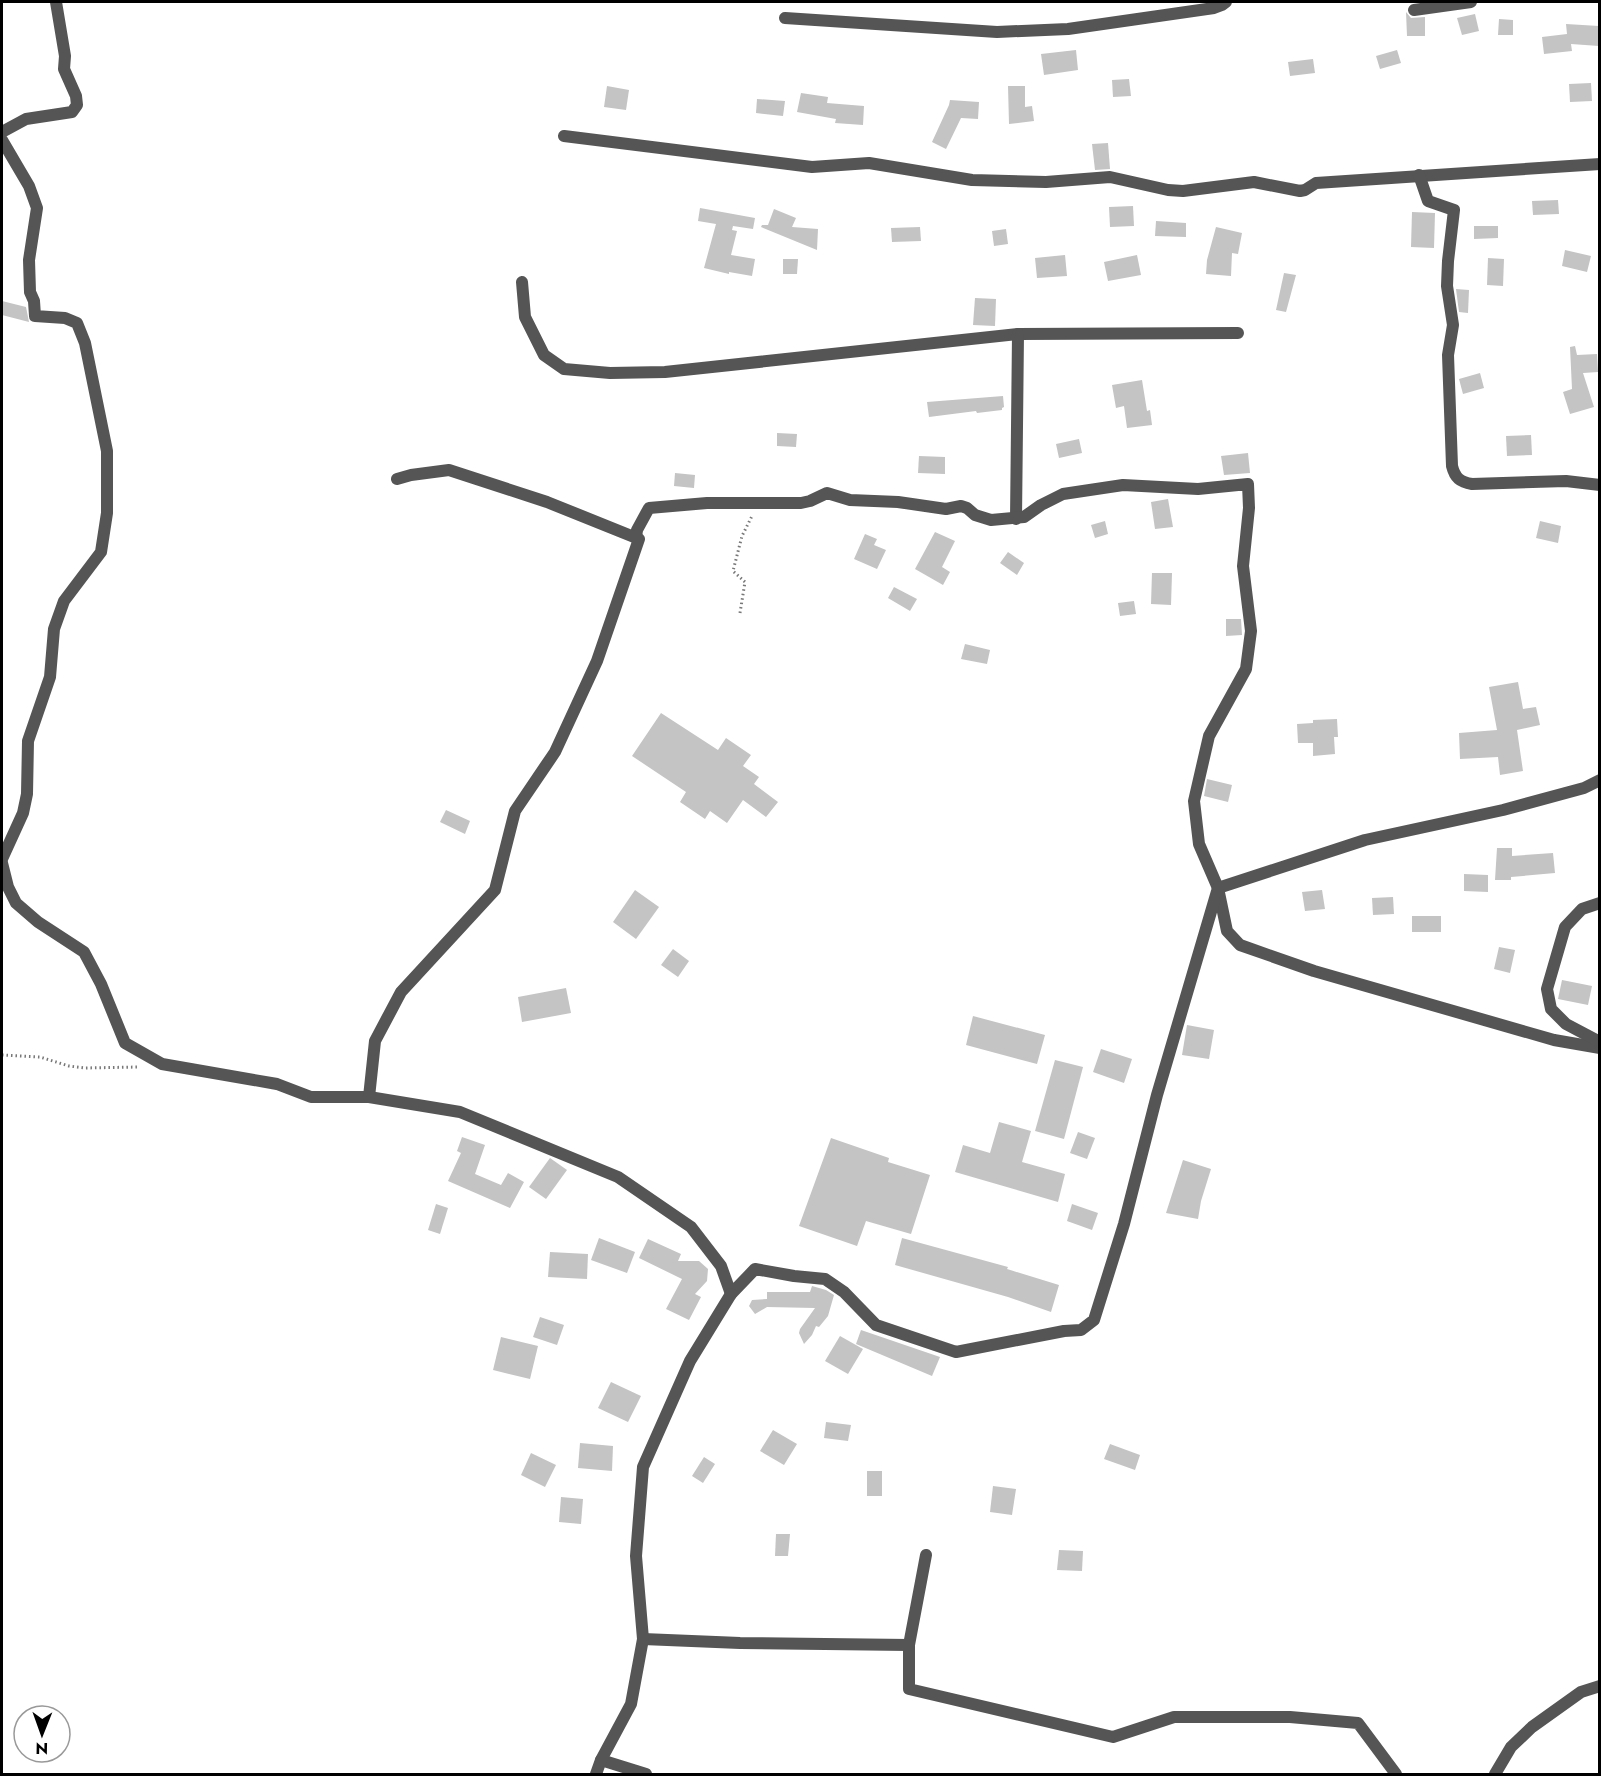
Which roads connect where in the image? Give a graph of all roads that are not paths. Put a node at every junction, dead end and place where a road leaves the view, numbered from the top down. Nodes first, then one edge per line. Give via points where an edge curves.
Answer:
1 (56, 2) edge
2 (1226, 2) edge
3 (1471, 2) edge
4 (1414, 10) dead end
5 (785, 18) dead end
6 (2, 132) edge
7 (564, 136) dead end
8 (2, 140) edge
9 (1599, 164) edge
10 (1419, 175) junction
11 (522, 282) dead end
12 (1238, 333) dead end
13 (1018, 334) junction
14 (397, 479) dead end
15 (1599, 485) edge
16 (1016, 519) junction
17 (636, 538) junction
18 (1599, 780) edge
19 (2, 861) edge
20 (1218, 888) junction
21 (1599, 903) edge
22 (1599, 1042) edge
23 (1599, 1048) edge
24 (369, 1097) junction
25 (731, 1294) junction
26 (926, 1555) dead end
27 (643, 1639) junction
28 (909, 1645) junction
29 (1599, 1686) edge
30 (601, 1760) junction
31 (596, 1774) edge
32 (646, 1774) edge
33 (1396, 1774) edge
34 (1495, 1774) edge

1 - 6 street via 64,69 77,105 72,112 26,119
2 - 5 street via 1214,8 1068,29 997,32
3 - 4 street
7 - 10 street via 812,167 869,163 972,180 1046,182 1110,177 1183,191 1254,182 1300,191 1316,183
8 - 19 street via 37,208 29,260 35,315 77,323 85,343 108,451 108,513 101,552 64,601 54,629 50,676 28,741 23,813
9 - 10 street
10 - 15 street via 1428,201 1454,210 1447,286 1453,325 1448,355 1454,475 1461,482 1472,484 1566,481
11 - 13 street via 525,317 543,355 564,369 665,372
12 - 13 street
13 - 16 street
14 - 17 street via 449,470 548,502
16 - 17 street via 983,519 961,506 946,510 850,500 827,493 806,502 649,508
16 - 20 street via 1063,494 1123,485 1198,489 1248,484 1243,566 1251,631 1246,669 1209,736 1194,801 1199,844
17 - 24 street via 639,539 597,661 555,752 515,811 495,890 401,992 375,1041
18 - 20 street via 1584,788 1503,810 1365,840
19 - 24 street via 16,903 84,952 125,1043 162,1064 277,1084 311,1097
20 - 23 street via 1227,931 1240,945 1477,1019
20 - 25 street via 1094,1320 1082,1330 956,1352 876,1324 825,1279 755,1269
21 - 22 street via 1582,909 1566,927 1547,989 1551,1009 1566,1024
24 - 25 street via 460,1112 618,1177 691,1227 721,1266
25 - 27 street via 690,1361 643,1467 636,1556
26 - 28 street
27 - 28 street
27 - 30 street via 631,1704
28 - 33 street via 909,1689 1113,1737 1174,1717 1290,1717 1358,1723
29 - 34 street via 1581,1692 1532,1728 1511,1747
30 - 31 street
30 - 32 street

